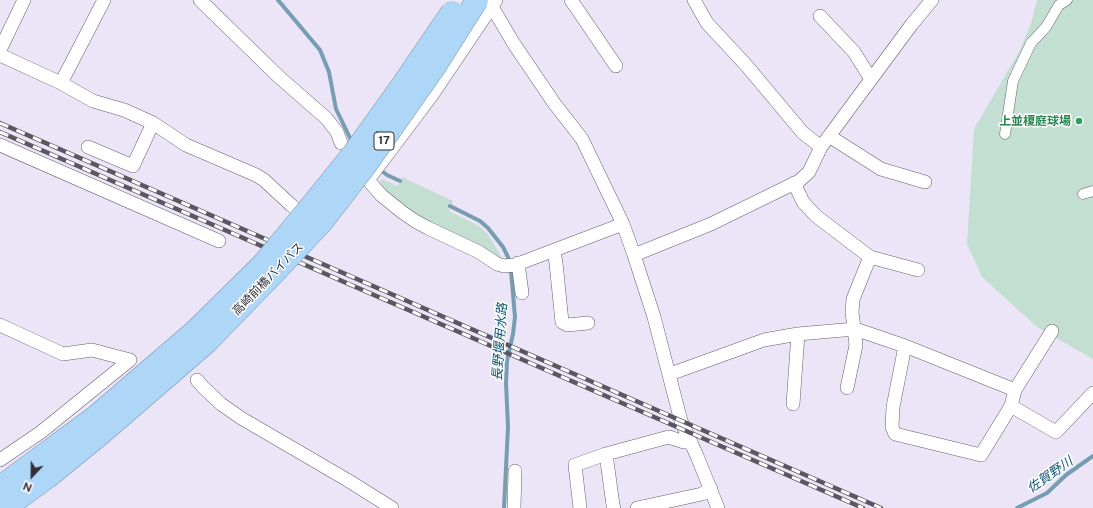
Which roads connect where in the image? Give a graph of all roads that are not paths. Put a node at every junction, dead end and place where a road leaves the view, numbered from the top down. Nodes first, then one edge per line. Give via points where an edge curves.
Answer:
1 (104, 0) edge
2 (200, 0) edge
3 (460, 0) edge
4 (571, 0) edge
5 (694, 0) edge
6 (932, 0) edge
7 (1067, 0) edge
8 (22, 1) edge
9 (488, 1) edge
10 (820, 16) dead end
11 (0, 50) edge
12 (0, 55) edge
13 (616, 66) dead end
14 (872, 79) junction
15 (61, 83) junction
16 (153, 122) junction
17 (1005, 134) dead end
18 (829, 136) junction
19 (341, 143) dead end
20 (0, 145) edge
21 (88, 147) dead end
22 (821, 147) junction
23 (370, 178) junction
24 (925, 182) dead end
25 (794, 183) junction
26 (1093, 190) edge
27 (1083, 194) dead end
28 (623, 224) junction
29 (219, 241) dead end
30 (554, 251) junction
31 (634, 255) junction
32 (870, 257) junction
33 (512, 265) junction
34 (269, 268) junction
35 (918, 270) dead end
36 (522, 293) dead end
37 (588, 323) dead end
38 (0, 325) edge
39 (855, 329) junction
40 (1052, 331) dead end
41 (798, 334) junction
42 (905, 346) junction
43 (670, 374) junction
44 (197, 380) dead end
45 (847, 388) dead end
46 (1015, 390) junction
47 (1093, 393) edge
48 (793, 404) dead end
49 (1010, 406) junction
50 (691, 442) junction
51 (606, 454) junction
52 (0, 460) edge
53 (515, 471) dead end
54 (0, 487) edge
55 (711, 489) junction
56 (5, 508) edge
57 (392, 508) edge
58 (514, 508) edge
59 (580, 508) edge
60 (614, 508) edge
61 (637, 508) edge
62 (718, 508) edge

1 - 15 street
2 - 19 street via 278,76 326,118 337,132
3 - 34 highway, 高崎前橋バイパス / 17, bridge via 406,81 353,154 306,212
4 - 13 street
5 - 22 street via 707,22 803,133
6 - 14 street
7 - 17 street via 1059,5 1046,27 1031,43 1013,81
8 - 11 street
9 - 23 street via 432,95
9 - 28 street via 554,103 582,139
9 - 34 highway, 高崎前橋バイパス / 17, bridge via 434,68 366,165 322,222
10 - 14 street via 854,52
12 - 15 street
14 - 18 street
15 - 16 street via 93,101
16 - 21 street via 133,166
16 - 23 street via 186,145 264,180 322,229 326,230 331,226
18 - 22 street
18 - 24 street via 881,169
20 - 29 street
22 - 25 street via 809,172
23 - 33 street via 381,195 415,221 479,252 497,264
25 - 31 street via 711,224
25 - 32 street via 803,202 816,216
26 - 27 street
28 - 30 street
28 - 31 street
30 - 33 street
30 - 37 street via 562,322 567,325
31 - 43 street
32 - 35 street
32 - 39 street via 853,298
33 - 36 street
34 - 54 highway, 高崎前橋バイパス / 17 via 101,412
34 - 56 highway, 高崎前橋バイパス / 17 via 206,343 97,437
38 - 52 street via 64,354 92,350 130,360 41,432
39 - 41 street
39 - 42 street
39 - 45 street via 856,345
40 - 46 street
41 - 43 street via 764,340
41 - 48 street
42 - 46 street
42 - 49 street via 893,407 892,427 895,434 981,455
43 - 50 street via 681,420
44 - 57 street via 221,404 241,418
46 - 49 street
47 - 49 street via 1056,432
50 - 51 street via 669,437
50 - 55 street
51 - 59 street via 575,465
51 - 60 street
53 - 58 street
55 - 61 street via 702,494
55 - 62 street

